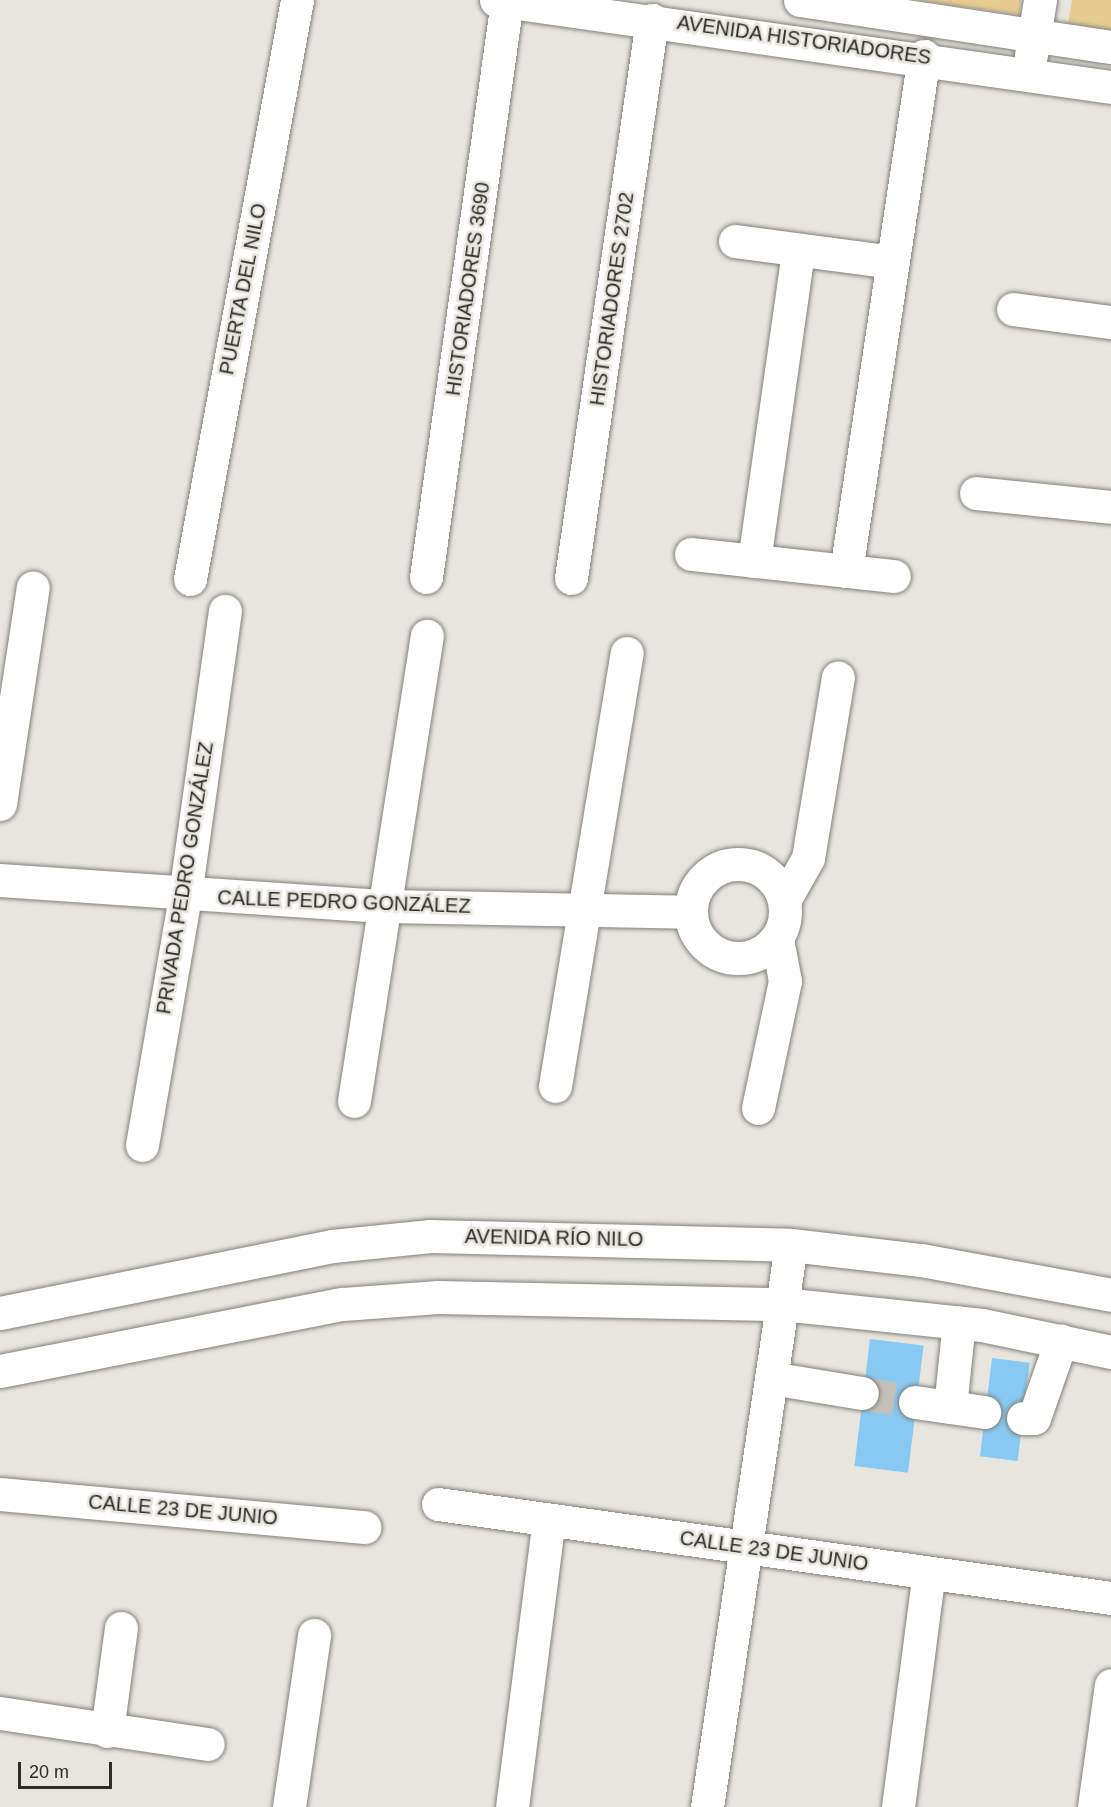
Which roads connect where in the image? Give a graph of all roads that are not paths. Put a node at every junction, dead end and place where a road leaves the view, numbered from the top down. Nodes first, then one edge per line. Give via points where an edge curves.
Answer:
1 (297, 0) edge
2 (800, 0) edge
3 (1040, 0) edge
4 (502, 1) edge
5 (652, 20) junction
6 (1035, 33) junction
7 (1111, 47) edge
8 (924, 57) junction
9 (1029, 73) junction
10 (1111, 87) edge
11 (735, 241) dead end
12 (798, 250) junction
13 (893, 262) junction
14 (1013, 309) dead end
15 (1111, 322) edge
16 (976, 493) dead end
17 (1111, 507) edge
18 (691, 554) dead end
19 (754, 561) junction
20 (846, 571) junction
21 (426, 576) dead end
22 (894, 576) dead end
23 (571, 578) dead end
24 (190, 579) dead end
25 (33, 587) dead end
26 (225, 611) dead end
27 (427, 636) dead end
28 (627, 652) dead end
29 (838, 677) dead end
30 (0, 804) edge
31 (0, 880) edge
32 (185, 895) junction
33 (785, 899) junction
34 (385, 906) junction
35 (585, 910) junction
36 (689, 912) junction
37 (777, 939) junction
38 (555, 1086) dead end
39 (354, 1101) dead end
40 (758, 1108) dead end
41 (141, 1145) dead end
42 (791, 1245) junction
43 (1111, 1295) edge
44 (782, 1304) junction
45 (0, 1313) edge
46 (959, 1322) junction
47 (1061, 1341) junction
48 (1111, 1352) edge
49 (0, 1371) edge
50 (771, 1378) junction
51 (862, 1393) tunnel mouth
52 (915, 1402) tunnel mouth
53 (950, 1407) junction
54 (984, 1412) dead end
55 (1023, 1418) dead end
56 (0, 1494) edge
57 (438, 1504) dead end
58 (549, 1520) junction
59 (365, 1527) dead end
60 (746, 1547) junction
61 (929, 1572) junction
62 (1111, 1598) edge
63 (121, 1628) dead end
64 (314, 1635) dead end
65 (1111, 1685) edge
66 (0, 1713) edge
67 (107, 1731) junction
68 (208, 1744) dead end
69 (289, 1807) edge
70 (512, 1807) edge
71 (707, 1807) edge
72 (898, 1807) edge
73 (1094, 1807) edge

1 - 24 street, PUERTA DEL NILO
2 - 6 street, AVENIDA HISTORIADORES
3 - 6 street
4 - 5 street, AVENIDA HISTORIADORES
4 - 21 street, HISTORIADORES 3690
5 - 8 street, AVENIDA HISTORIADORES
5 - 23 street, HISTORIADORES 2702
6 - 7 street, AVENIDA HISTORIADORES
6 - 9 street
8 - 9 street, AVENIDA HISTORIADORES
8 - 13 street
9 - 10 street, AVENIDA HISTORIADORES
11 - 12 street
12 - 13 street
12 - 19 street
13 - 20 street
14 - 15 street
16 - 17 street
18 - 19 street
19 - 20 street
20 - 22 street
25 - 30 street
26 - 32 street, PRIVADA PEDRO GONZÁLEZ
27 - 34 street
28 - 35 street
29 - 33 street via 808,858
31 - 32 street, CALLE PEDRO GONZÁLEZ
32 - 34 street, CALLE PEDRO GONZÁLEZ
32 - 41 street, PRIVADA PEDRO GONZÁLEZ
33 - 36 street via 774,879 755,866 732,863 710,872 694,889
33 - 37 street via 785,920
34 - 35 street, CALLE PEDRO GONZÁLEZ
34 - 39 street
35 - 36 street, CALLE PEDRO GONZÁLEZ
35 - 38 street
36 - 37 street via 696,934 712,952 735,959 758,954
37 - 40 street via 785,981
42 - 43 street, AVENIDA RÍO NILO via 932,1262
42 - 44 street
42 - 45 street, AVENIDA RÍO NILO via 430,1236 332,1246
44 - 46 street
44 - 49 street via 438,1297 355,1303
44 - 50 street
46 - 47 street
46 - 53 street
47 - 48 street
47 - 55 street via 1034,1418
50 - 51 street
50 - 60 street
52 - 53 street
53 - 54 street
56 - 59 street, CALLE 23 DE JUNIO
57 - 58 street, CALLE 23 DE JUNIO
58 - 60 street, CALLE 23 DE JUNIO
58 - 70 street
60 - 61 street, CALLE 23 DE JUNIO
60 - 71 street
61 - 62 street, CALLE 23 DE JUNIO
61 - 72 street
63 - 67 street
64 - 69 street
65 - 73 street
66 - 67 street
67 - 68 street

